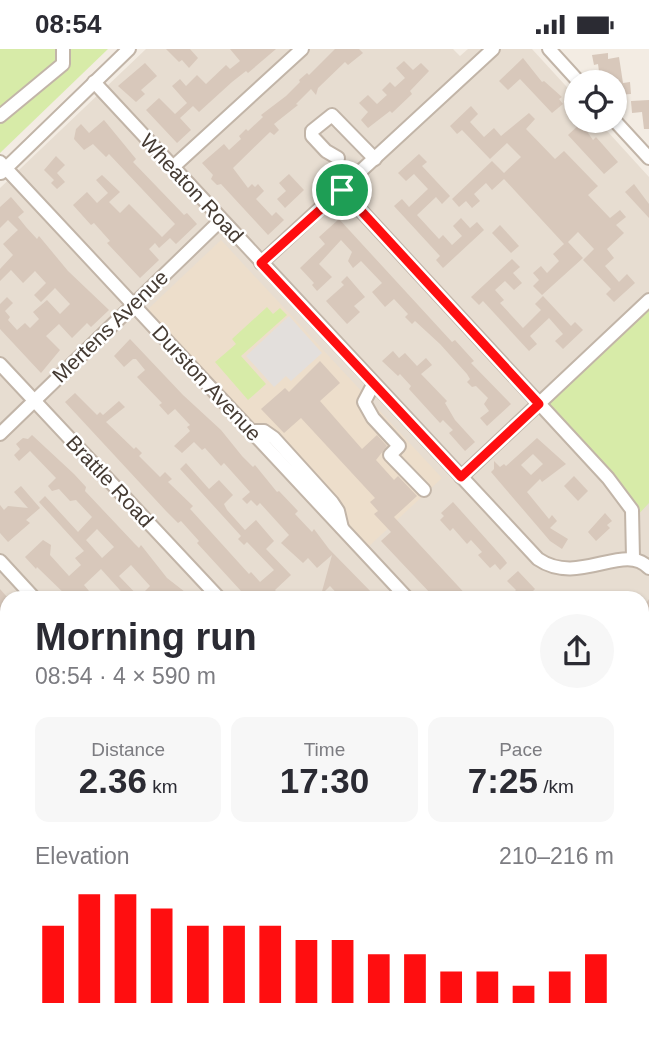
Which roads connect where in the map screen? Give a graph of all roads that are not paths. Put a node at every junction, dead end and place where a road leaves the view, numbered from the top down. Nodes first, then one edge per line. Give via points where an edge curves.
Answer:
1 (63, 49) edge
2 (129, 49) edge
3 (302, 49) edge
4 (493, 49) edge
5 (549, 49) edge
6 (568, 70) edge
7 (94, 82) junction
8 (0, 116) edge
9 (627, 133) edge
10 (647, 153) edge
11 (338, 158) dead end
12 (375, 159) junction
13 (173, 167) junction
14 (2, 168) edge
15 (342, 190) junction
16 (221, 220) junction
17 (261, 263) junction
18 (649, 300) edge
19 (133, 305) junction
20 (0, 364) edge
21 (373, 385) junction
22 (34, 400) junction
23 (539, 404) junction
24 (0, 434) edge
25 (461, 477) junction
26 (424, 490) dead end
27 (632, 558) junction
28 (0, 561) edge
29 (649, 568) edge
30 (28, 591) edge
31 (213, 591) edge
32 (401, 591) edge

1 - 8 street via 62,64
2 - 7 street
3 - 13 street
4 - 12 street
5 - 6 street
7 - 13 street, Wheaton Road
7 - 14 street
9 - 10 street
11 - 12 street via 312,135 332,115
12 - 15 street
13 - 16 street, Wheaton Road
14 - 19 street, Durston Avenue
15 - 17 street
15 - 23 street
16 - 17 street, Wheaton Road
16 - 19 street, Mertens Avenue
17 - 21 street, Wheaton Road
18 - 23 street
19 - 22 street, Mertens Avenue
19 - 32 street, Durston Avenue
20 - 22 street, Brattle Road
21 - 25 street, Wheaton Road
21 - 26 street via 363,402 399,446 390,455
22 - 24 street, Mertens Avenue
22 - 31 street, Brattle Road
23 - 25 street
23 - 27 street via 630,505
25 - 27 street, Wheaton Road via 545,564 585,569
27 - 29 street
28 - 30 street

